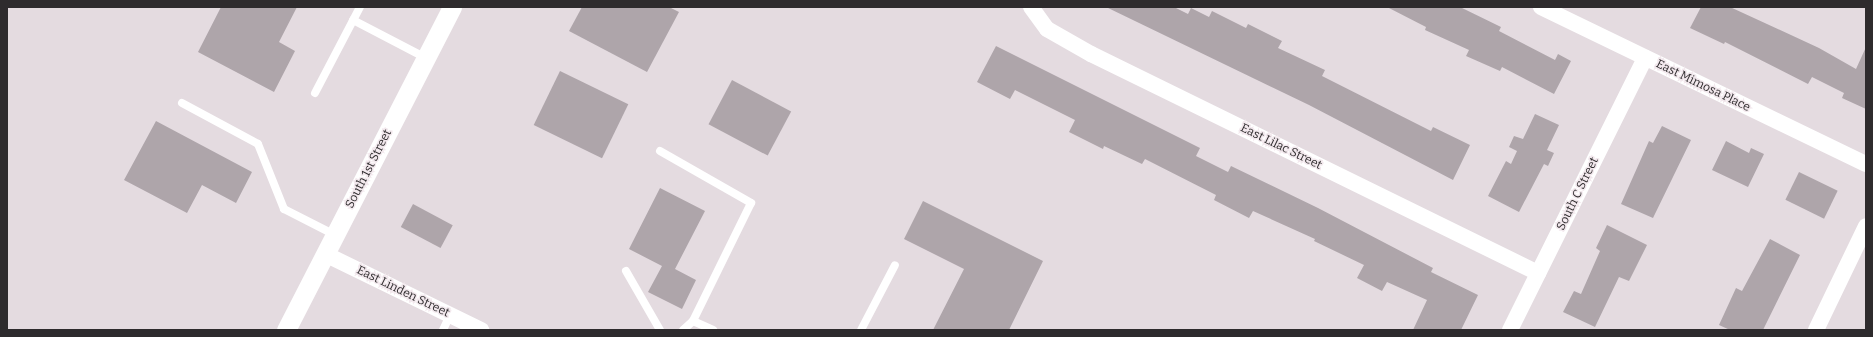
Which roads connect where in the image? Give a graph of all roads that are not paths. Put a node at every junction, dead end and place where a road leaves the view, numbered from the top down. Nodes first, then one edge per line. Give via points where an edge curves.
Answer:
1 (360, 7) edge
2 (452, 7) edge
3 (1541, 7) edge
4 (1032, 9) edge
5 (353, 20) junction
6 (426, 58) junction
7 (1646, 58) junction
8 (315, 94) dead end
9 (182, 103) dead end
10 (660, 150) dead end
11 (1866, 164) edge
12 (1866, 226) edge
13 (335, 236) junction
14 (325, 254) junction
15 (895, 265) dead end
16 (626, 271) dead end
17 (1538, 273) junction
18 (450, 315) junction
19 (693, 321) junction
20 (286, 330) edge
21 (443, 330) edge
22 (481, 330) edge
23 (660, 330) edge
24 (682, 330) edge
25 (713, 330) edge
26 (861, 330) edge
27 (1510, 330) edge
28 (1816, 330) edge

1 - 5 lane
2 - 6 street, South 1st Street
3 - 7 street, East Mimosa Place
4 - 17 street, East Lilac Street via 1047,29 1091,54
5 - 6 lane
5 - 8 lane
6 - 13 street, South 1st Street
7 - 11 street, East Mimosa Place
7 - 17 street, South C Street
9 - 13 lane via 258,144 284,209
10 - 19 lane via 751,202
12 - 28 street
13 - 14 street, South 1st Street
14 - 18 street, East Linden Street
14 - 20 street, South 1st Street
15 - 26 lane
16 - 23 lane
17 - 27 street, South C Street
18 - 21 lane
18 - 22 street, East Linden Street
19 - 24 lane
19 - 25 lane

